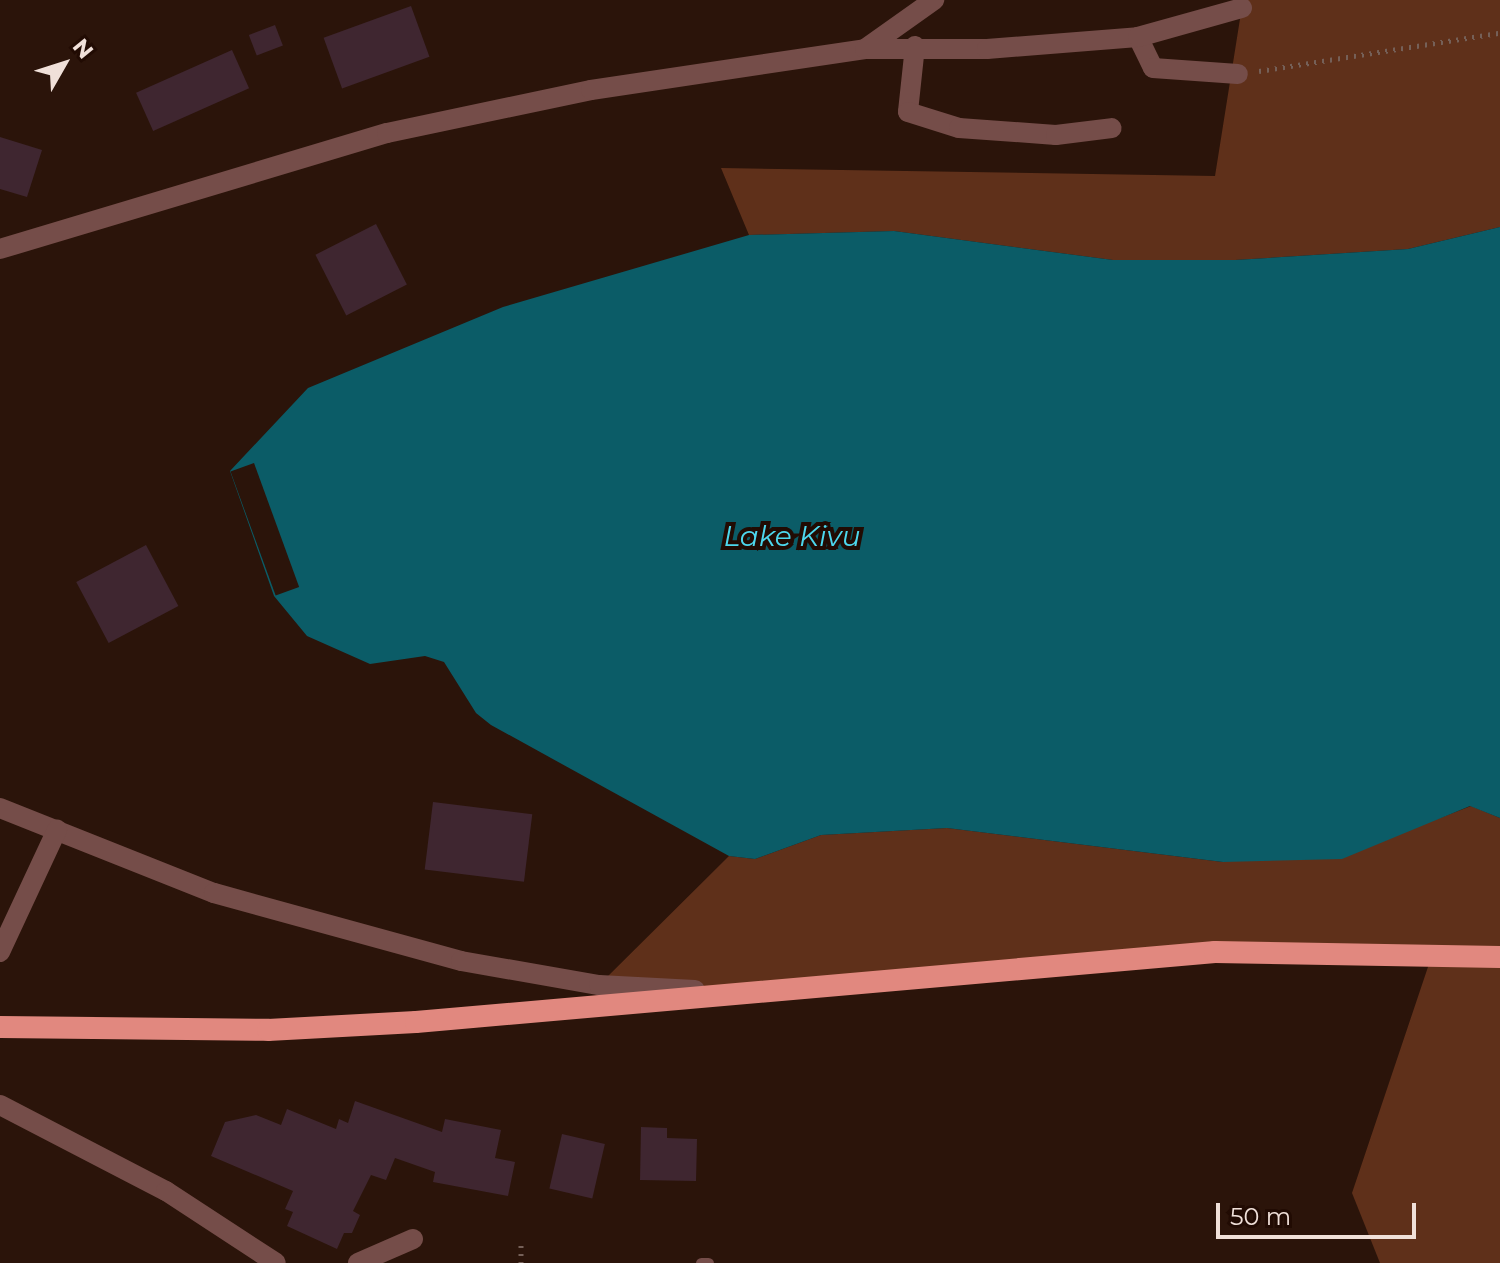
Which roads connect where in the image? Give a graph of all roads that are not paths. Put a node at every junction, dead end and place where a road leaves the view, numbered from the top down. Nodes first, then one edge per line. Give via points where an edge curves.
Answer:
1 (934, 0) edge
2 (1242, 8) dead end
3 (1138, 37) junction
4 (915, 46) junction
5 (865, 49) junction
6 (1238, 74) road end
7 (1112, 128) dead end
8 (0, 249) edge
9 (0, 808) edge
10 (57, 830) junction
11 (0, 952) edge
12 (1500, 957) edge
13 (735, 992) junction
14 (0, 1027) edge
15 (0, 1105) edge
16 (413, 1239) dead end
17 (276, 1263) edge
18 (358, 1263) edge
19 (701, 1263) edge
20 (708, 1263) edge

1 - 5 street
2 - 3 street
3 - 4 street via 987,49
3 - 6 street via 1153,68
4 - 5 street
4 - 7 street via 908,112 959,128 1056,135
5 - 8 street via 591,90 387,133
9 - 10 street
10 - 11 street
10 - 13 street via 214,893 461,961 599,985
12 - 13 highway via 1215,952
13 - 14 highway via 268,1030
15 - 17 street via 166,1191
16 - 18 street
19 - 20 lane

